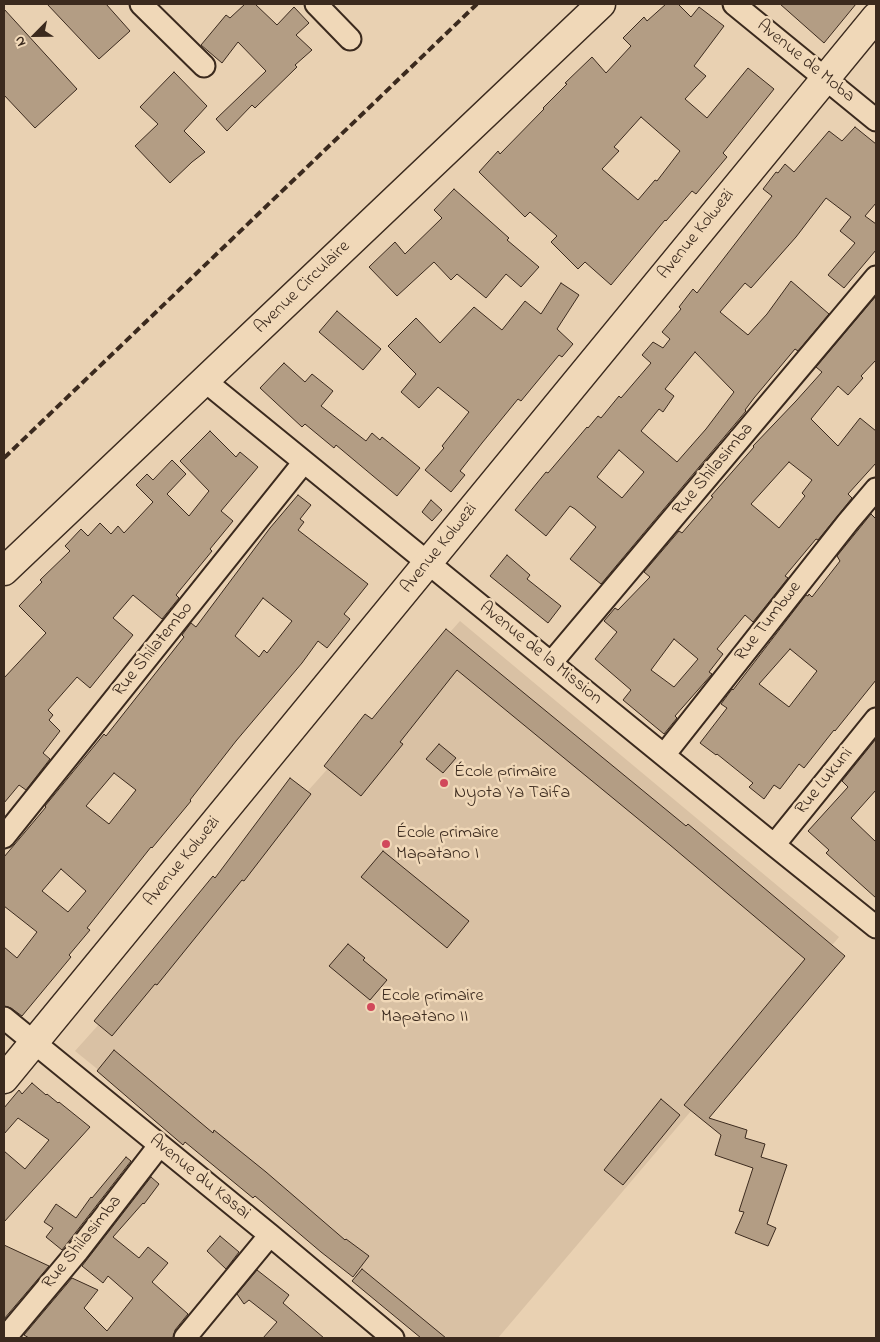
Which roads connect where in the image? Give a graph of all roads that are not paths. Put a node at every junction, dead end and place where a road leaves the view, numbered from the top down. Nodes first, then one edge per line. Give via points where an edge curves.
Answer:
1 (142, 4) edge
2 (316, 4) edge
3 (601, 4) edge
4 (734, 4) edge
5 (876, 18) edge
6 (350, 39) dead end
7 (204, 66) dead end
8 (825, 78) junction
9 (876, 120) edge
10 (876, 276) edge
11 (205, 381) junction
12 (304, 462) junction
13 (876, 489) edge
14 (428, 564) junction
15 (4, 570) edge
16 (551, 663) junction
17 (876, 718) edge
18 (664, 755) junction
19 (4, 837) edge
20 (774, 845) junction
21 (876, 927) edge
22 (4, 1018) edge
23 (34, 1043) junction
24 (4, 1079) edge
25 (159, 1146) junction
26 (270, 1235) junction
27 (385, 1336) edge
28 (6, 1338) edge
29 (185, 1338) edge

1 - 7 street
2 - 6 street
3 - 11 street, Avenue Circulaire
4 - 8 street, Avenue de Moba
5 - 8 street, Avenue Kolwezi
8 - 9 street, Avenue de Moba
8 - 14 street, Avenue Kolwezi
10 - 16 street, Rue Shilasimba
11 - 12 street, Avenue de la Mission
11 - 15 street, Avenue Circulaire
12 - 14 street, Avenue de la Mission
12 - 19 street, Rue Shilatembo
13 - 18 street, Rue Tumbwe
14 - 16 street, Avenue de la Mission
14 - 23 street, Avenue Kolwezi
16 - 18 street, Avenue de la Mission
17 - 20 street, Rue Lukuni
18 - 20 street, Avenue de la Mission
20 - 21 street, Avenue de la Mission
22 - 23 street, Avenue du Kasai
23 - 24 street, Avenue Kolwezi
23 - 25 street, Avenue du Kasai
25 - 26 street, Avenue du Kasai
25 - 28 street, Rue Shilasimba
26 - 27 street, Avenue du Kasai
26 - 29 street

